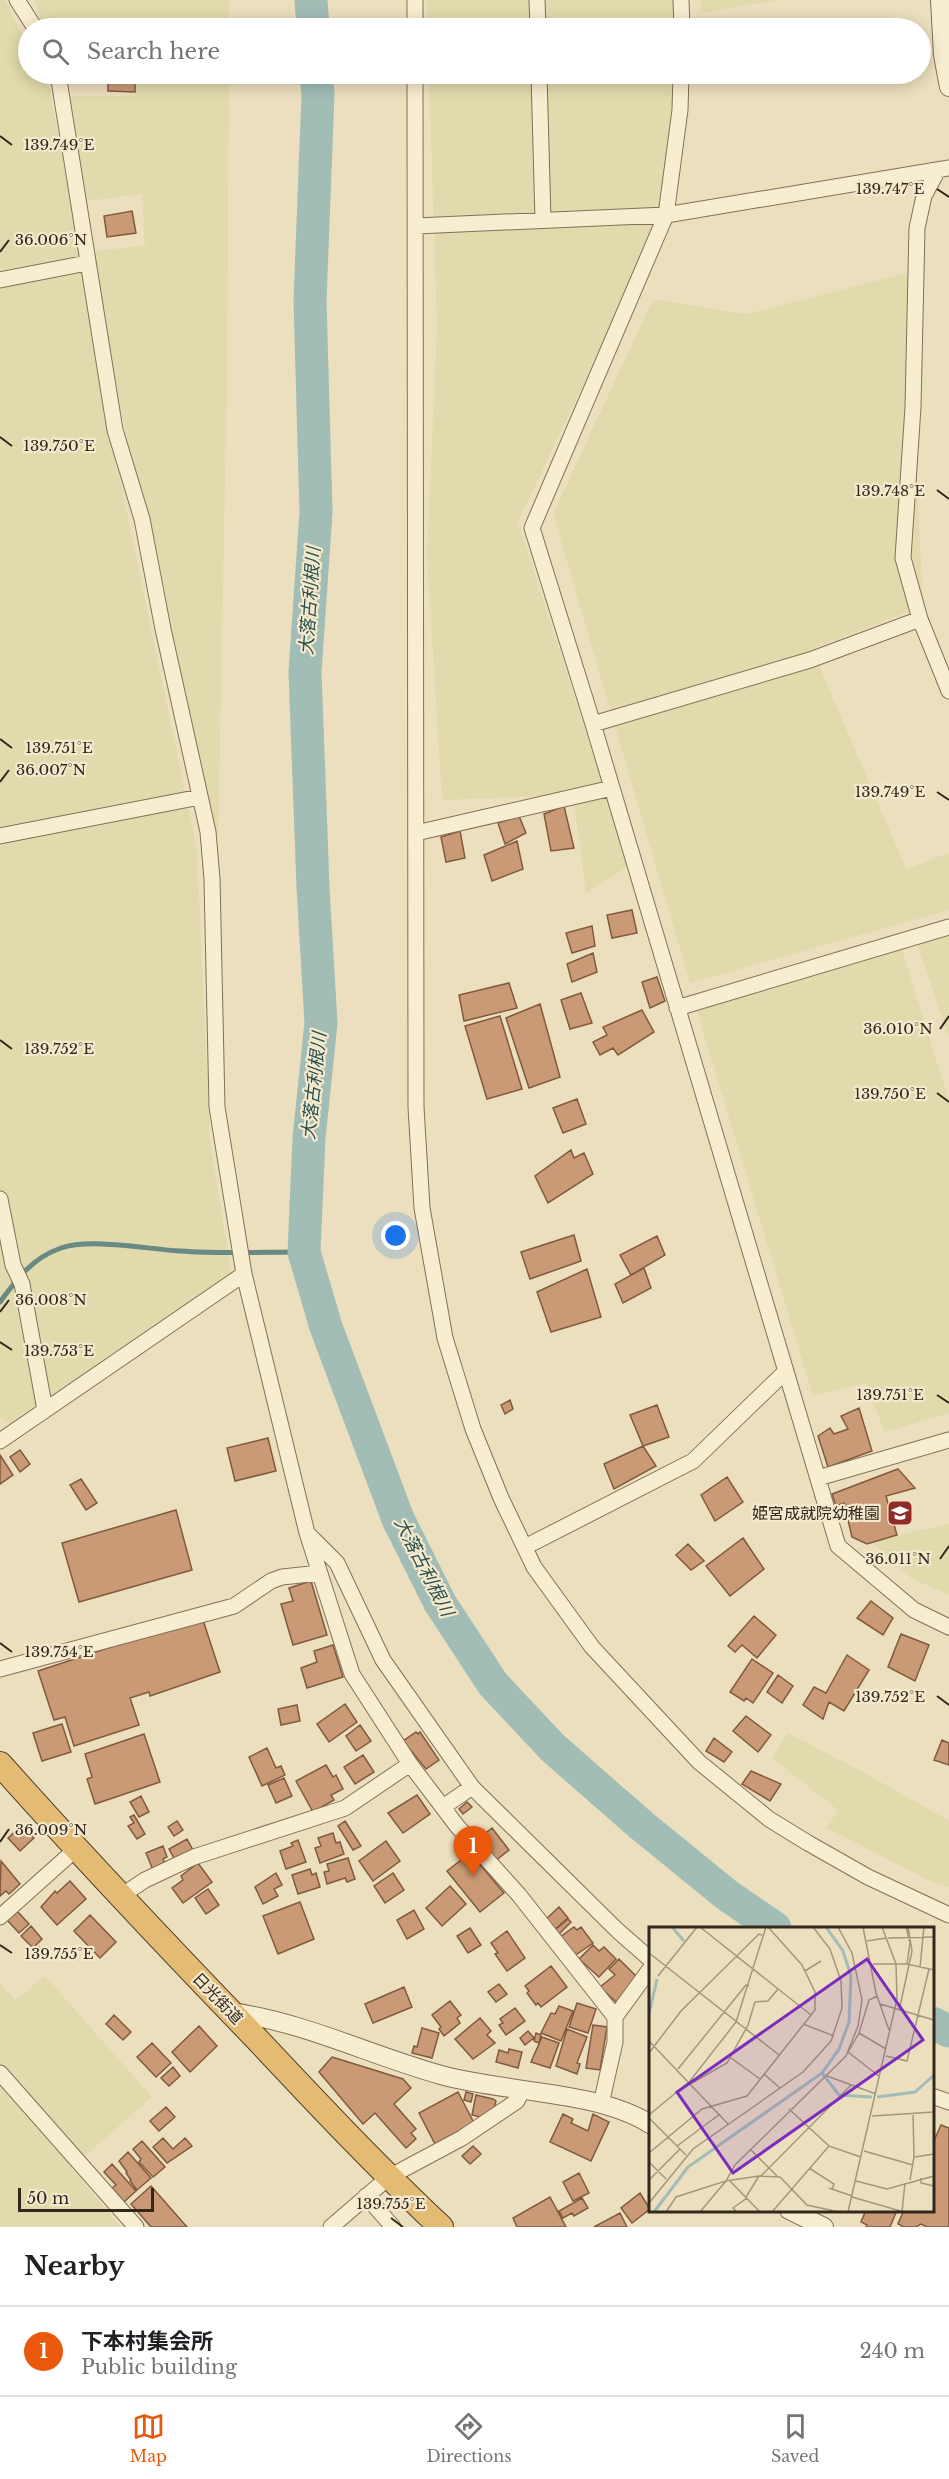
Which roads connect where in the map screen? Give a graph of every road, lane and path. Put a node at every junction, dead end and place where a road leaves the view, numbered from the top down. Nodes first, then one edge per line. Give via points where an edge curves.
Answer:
1 (17, 0) edge
2 (414, 0) edge
3 (537, 0) edge
4 (681, 0) edge
5 (940, 0) edge
6 (29, 18) edge
7 (415, 18) edge
8 (538, 18) edge
9 (682, 18) edge
10 (60, 84) edge
11 (415, 84) edge
12 (539, 84) edge
13 (681, 84) edge
14 (949, 87) edge
15 (944, 169) edge
16 (666, 214) junction
17 (543, 220) junction
18 (416, 226) junction
19 (87, 263) junction
20 (0, 280) edge
21 (920, 619) junction
22 (949, 690) edge
23 (593, 724) junction
24 (612, 788) junction
25 (200, 797) junction
26 (416, 833) junction
27 (0, 836) edge
28 (949, 927) edge
29 (677, 1008) junction
30 (0, 1199) edge
31 (244, 1274) junction
32 (786, 1371) junction
33 (45, 1410) junction
34 (949, 1440) edge
35 (0, 1441) edge
36 (818, 1478) junction
37 (307, 1533) junction
38 (525, 1547) junction
39 (320, 1572) junction
40 (949, 1628) edge
41 (0, 1669) edge
42 (0, 1764) edge
43 (410, 1764) junction
44 (472, 1787) junction
45 (443, 1807) junction
46 (76, 1849) junction
47 (121, 1896) junction
48 (949, 1915) edge
49 (0, 1917) edge
50 (649, 1957) edge
51 (649, 1972) edge
52 (231, 2012) junction
53 (615, 2017) junction
54 (0, 2073) edge
55 (522, 2091) junction
56 (934, 2096) edge
57 (949, 2102) edge
58 (601, 2104) junction
59 (649, 2123) edge
60 (389, 2177) junction
61 (366, 2196) junction
62 (791, 2212) edge
63 (136, 2227) edge
64 (330, 2227) edge
65 (393, 2227) edge
66 (441, 2227) edge
67 (824, 2227) edge

1 - 6 street
2 - 7 street
3 - 8 street
4 - 9 street
5 - 14 street
10 - 19 street
11 - 18 street
12 - 17 street
13 - 16 street
15 - 16 street
15 - 21 street via 924,196 917,228 913,407 903,558
16 - 17 street
16 - 23 street via 532,528
17 - 18 street
18 - 26 street
19 - 20 street
19 - 25 street via 115,430 142,519
21 - 22 street
21 - 23 street via 810,660
23 - 24 street
24 - 26 street
24 - 29 street
25 - 27 street
25 - 31 street via 212,879 217,1107
26 - 38 street via 416,1107 422,1208 449,1350 474,1429
28 - 29 street
29 - 32 street
30 - 33 street
31 - 33 street
31 - 37 street
32 - 36 street
32 - 38 street via 693,1461
33 - 35 street
34 - 36 street
36 - 40 street via 838,1546 914,1610
37 - 39 street
37 - 44 street via 337,1563 383,1660
38 - 48 street via 534,1567 592,1647 699,1762 769,1819 808,1843
39 - 41 street via 282,1577 234,1606
39 - 43 street via 352,1674
42 - 46 highway, 日光街道
43 - 45 street
43 - 47 street via 345,1808 194,1857
44 - 45 street
44 - 50 street
45 - 53 street via 519,1895
46 - 47 highway, 日光街道
46 - 49 street
47 - 52 highway, 日光街道
51 - 53 street
52 - 55 street via 287,2022 442,2076
52 - 60 highway, 日光街道
53 - 58 street via 615,2042
54 - 63 street
55 - 58 street
55 - 60 street via 517,2101 462,2138
56 - 57 street
58 - 59 street
60 - 61 street
60 - 66 highway, 日光街道
61 - 64 street
61 - 65 street
62 - 67 street

